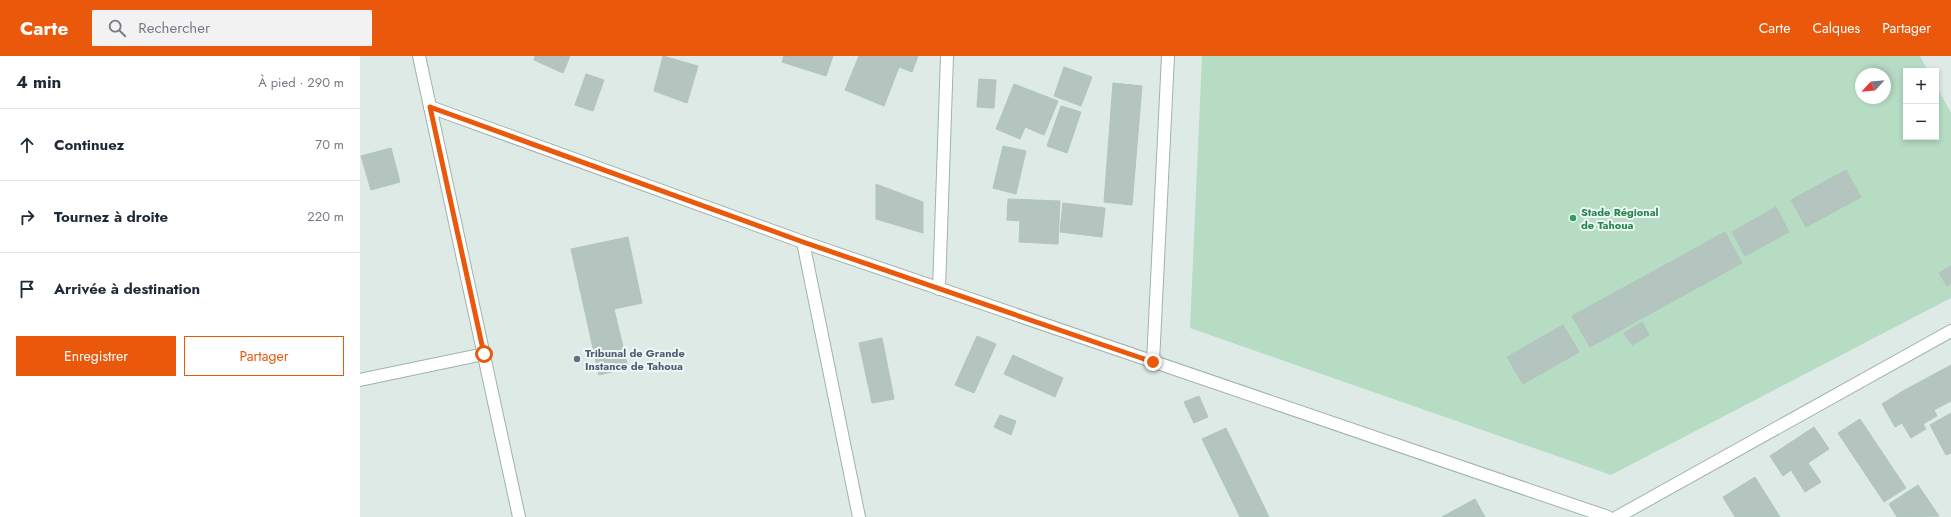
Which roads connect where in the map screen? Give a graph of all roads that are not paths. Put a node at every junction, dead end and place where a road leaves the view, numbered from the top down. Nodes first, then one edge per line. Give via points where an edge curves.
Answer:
1 (419, 56) edge
2 (947, 56) edge
3 (1168, 56) edge
4 (430, 107) junction
5 (803, 242) junction
6 (939, 289) junction
7 (1951, 331) edge
8 (484, 354) junction
9 (1153, 362) junction
10 (360, 380) edge
11 (519, 517) edge
12 (859, 517) edge
13 (1608, 517) edge
14 (1617, 517) edge

1 - 4 street
2 - 6 street
3 - 9 street
4 - 5 street
4 - 8 street
5 - 6 street
5 - 12 street
6 - 9 street
7 - 14 street
8 - 10 street
8 - 11 street
9 - 13 street

